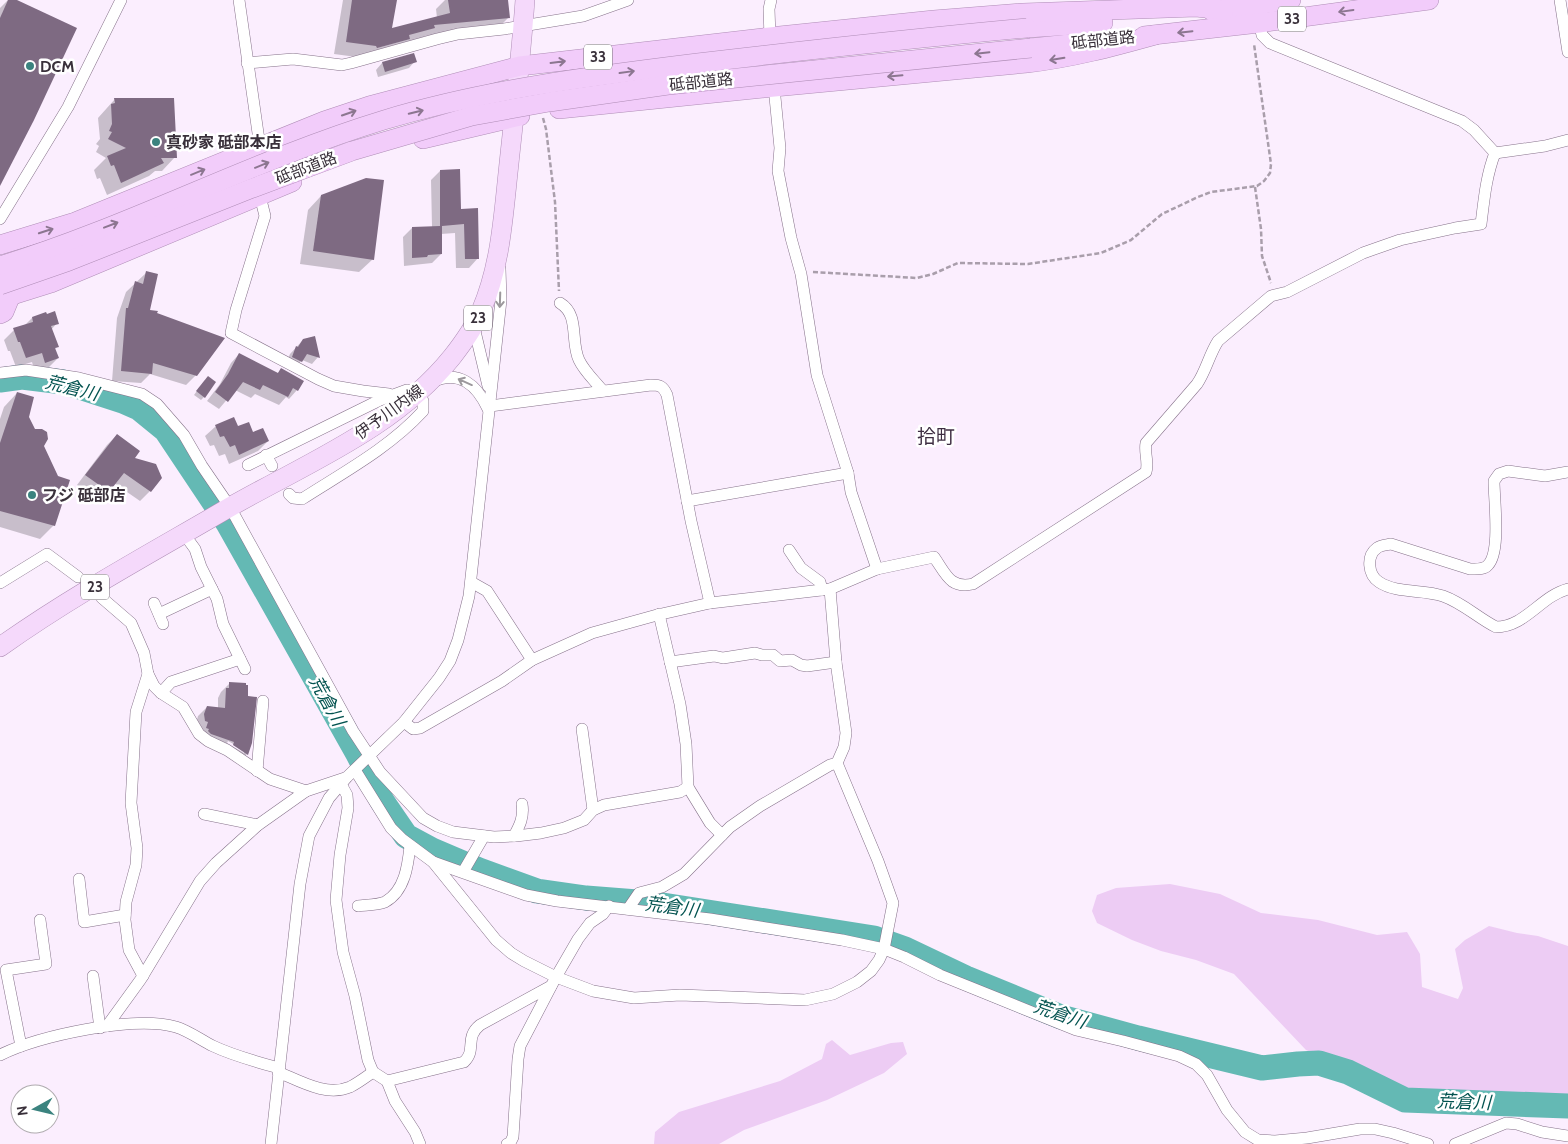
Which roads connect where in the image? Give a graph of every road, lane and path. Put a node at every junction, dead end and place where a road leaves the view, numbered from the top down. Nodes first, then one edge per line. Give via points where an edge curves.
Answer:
1 (122, 0) edge
2 (239, 0) edge
3 (525, 0) edge
4 (628, 0) edge
5 (771, 0) edge
6 (1291, 0) edge
7 (1429, 0) edge
8 (1560, 0) edge
9 (1224, 10) junction
10 (1255, 13) edge
11 (523, 26) junction
12 (1155, 35) junction
13 (770, 37) junction
14 (1568, 52) edge
15 (247, 63) junction
16 (520, 66) junction
17 (774, 87) junction
18 (542, 112) junction
19 (514, 117) junction
20 (1568, 140) edge
21 (260, 147) junction
22 (1495, 153) junction
23 (1255, 187) junction
24 (260, 196) junction
25 (0, 219) edge
26 (0, 246) edge
27 (499, 251) junction
28 (0, 266) edge
29 (801, 274) junction
30 (5, 293) edge
31 (1274, 295) junction
32 (560, 303) joint
33 (0, 314) edge
34 (474, 327) junction
35 (0, 373) edge
36 (422, 389) junction
37 (603, 391) junction
38 (393, 395) junction
39 (490, 405) junction
40 (266, 455) junction
41 (248, 465) dead end
42 (272, 466) dead end
43 (1568, 472) edge
44 (848, 473) junction
45 (289, 494) dead end
46 (687, 501) junction
47 (228, 509) junction
48 (188, 531) junction
49 (789, 550) dead end
50 (877, 569) junction
51 (78, 577) dead end
52 (471, 582) junction
53 (0, 583) edge
54 (212, 589) junction
55 (826, 589) junction
56 (1568, 589) edge
57 (102, 598) dead end
58 (710, 603) junction
59 (159, 614) dead end
60 (659, 614) junction
61 (0, 647) edge
62 (532, 660) junction
63 (670, 662) junction
64 (836, 662) junction
65 (148, 674) junction
66 (161, 693) junction
67 (263, 701) dead end
68 (404, 722) junction
69 (582, 729) dead end
70 (368, 756) junction
71 (837, 763) junction
72 (257, 771) junction
73 (350, 774) junction
74 (688, 787) junction
75 (306, 791) junction
76 (522, 804) dead end
77 (593, 810) junction
78 (204, 814) dead end
79 (258, 825) junction
80 (722, 835) junction
81 (484, 836) junction
82 (514, 836) junction
83 (410, 846) junction
84 (433, 862) junction
85 (463, 872) junction
86 (79, 879) dead end
87 (358, 906) dead end
88 (609, 906) junction
89 (628, 909) junction
90 (125, 915) junction
91 (40, 920) dead end
92 (884, 949) junction
93 (93, 976) dead end
94 (143, 976) junction
95 (554, 981) junction
96 (104, 1027) junction
97 (21, 1046) junction
98 (0, 1056) edge
99 (279, 1070) junction
100 (373, 1072) junction
101 (387, 1081) junction
102 (1568, 1136) edge
103 (272, 1144) edge
104 (420, 1144) edge
105 (507, 1144) edge
106 (1428, 1144) edge
107 (1455, 1144) edge

1 - 25 street via 68,107
2 - 15 street
3 - 11 main road, 伊予川内線 / 23
4 - 11 street via 583,16
5 - 13 street
6 - 10 highway, 砥部道路 / 33
7 -> 10 highway, 砥部道路 / 33
8 - 14 street
9 - 10 highway, 砥部道路 / 33
9 - 13 highway, 33 via 1196,7 1024,13
28 -> 9 highway, 砥部道路 / 33, bridge via 100,230 304,148 384,120 470,98 560,81 883,41 1167,18
10 -> 12 highway, 砥部道路 / 33
10 - 22 street via 1262,36 1270,43 1462,121
10 - 23 path via 1270,172
11 - 15 street via 437,39 342,65 293,58
11 - 16 main road, 伊予川内線 / 23
12 -> 17 highway, 33 via 1057,59
12 -> 30 highway, 砥部道路 / 33, bridge via 668,85 472,116 352,150 70,261
16 -> 13 highway, 33
13 - 17 highway
15 - 21 street
16 - 19 main road, 伊予川内線 / 23
21 -> 16 highway, 33 via 369,106
17 - 18 highway, 33
17 - 29 street via 780,148 778,171
18 - 19 highway, 33
18 - 32 path via 555,202
19 - 24 highway, 33 via 416,141 305,177
19 - 27 main road, 伊予川内線 / 23
20 - 22 street
26 -> 21 highway, 33 via 75,222
22 - 31 street via 1486,180 1481,224 1400,240
23 - 29 path via 1217,190 1198,197 1162,214 1131,240 1101,253 1028,264 958,263 917,278 816,272
23 - 31 path via 1262,256
24 - 30 highway, 33 via 51,283
24 - 38 street via 265,216 231,333 334,386
27 - 34 main road, 伊予川内線 / 23 via 492,282
27 -> 39 street via 501,300
29 - 44 street via 817,375
30 - 33 highway via 4,312
31 - 50 street via 1218,341 1198,384 1146,443 1146,472 972,584 955,585 934,557
32 - 37 street via 570,313 579,362
34 - 36 main road, 伊予川内線 / 23
34 - 39 street
35 - 47 street via 26,370 53,373 142,394 157,404 184,434
36 - 38 street
39 -> 36 street via 465,381 448,377
36 - 45 street via 423,411 411,424 302,498 293,498
36 - 47 main road, 伊予川内線 / 23 via 376,425
37 - 39 street
37 - 46 street via 651,385 663,387
38 - 40 street
39 - 52 street
40 - 41 street
40 - 42 street
43 - 56 street via 1545,476 1508,471 1499,474 1494,481 1494,555 1488,566 1470,569 1391,544 1375,549 1370,565 1377,581 1403,590 1441,596 1496,627 1513,624 1557,593
44 - 46 street
44 - 50 street via 851,492
46 - 58 street
47 - 48 main road, 伊予川内線 / 23
47 - 70 street
48 - 54 street
48 - 61 main road, 伊予川内線 / 23 via 32,624
49 - 55 street via 801,568
50 - 55 street
51 - 53 street via 47,554
52 - 62 street via 487,591
52 - 68 street via 464,621 450,661
54 - 59 street
54 - 66 street via 223,624 242,664 171,682
55 - 58 street
55 - 64 street
57 - 65 street via 132,623
58 - 60 street
60 - 62 street via 592,633
60 - 63 street
62 - 68 street via 420,728 413,729
63 - 64 street via 755,654 773,655 780,661 792,660 807,666
63 - 74 street via 686,744
64 - 71 street via 846,733
65 - 66 street
65 - 90 street via 136,712 131,803 136,865
66 - 72 street via 183,707 199,734
67 - 72 street
68 - 70 street
69 - 77 street
70 - 73 street
70 - 81 street via 423,818 453,832
71 - 80 street via 760,806
71 - 92 street via 893,903
72 - 75 street
73 - 75 street
73 - 83 street via 391,828
73 - 99 street via 329,798 309,836 300,884
73 - 100 street via 336,900 340,935 364,1049
74 - 77 street via 680,792 604,805
74 - 80 street
75 - 79 street
76 - 82 street via 523,813
77 - 82 street via 584,820 564,828
78 - 79 street
79 - 94 street via 200,881
80 - 89 street via 684,874 639,893
81 - 82 street
81 - 85 street
83 - 84 street
83 - 87 street via 404,879 396,892 386,902
84 - 85 street
84 - 95 street via 496,940
85 - 88 street via 526,895
86 - 90 street via 84,922
88 - 89 street
88 - 95 street via 604,914 590,923
89 - 92 street via 710,919
90 - 94 street via 130,950
91 - 97 street via 46,964 6,970
92 - 95 street via 879,960 857,982 825,997 805,1000 680,995 634,998
92 - 106 street via 1076,1030 1179,1056 1196,1064 1245,1132 1258,1140 1375,1130
93 - 96 street
94 - 96 street
95 - 101 street via 474,1030 471,1052 464,1062
95 - 105 street via 520,1046 513,1137
96 - 97 street
96 - 99 street via 155,1023 177,1028 215,1047
97 - 98 street
99 - 100 street via 330,1091 351,1086
99 - 103 street
100 - 101 street
101 - 104 street
102 - 107 street via 1506,1123

